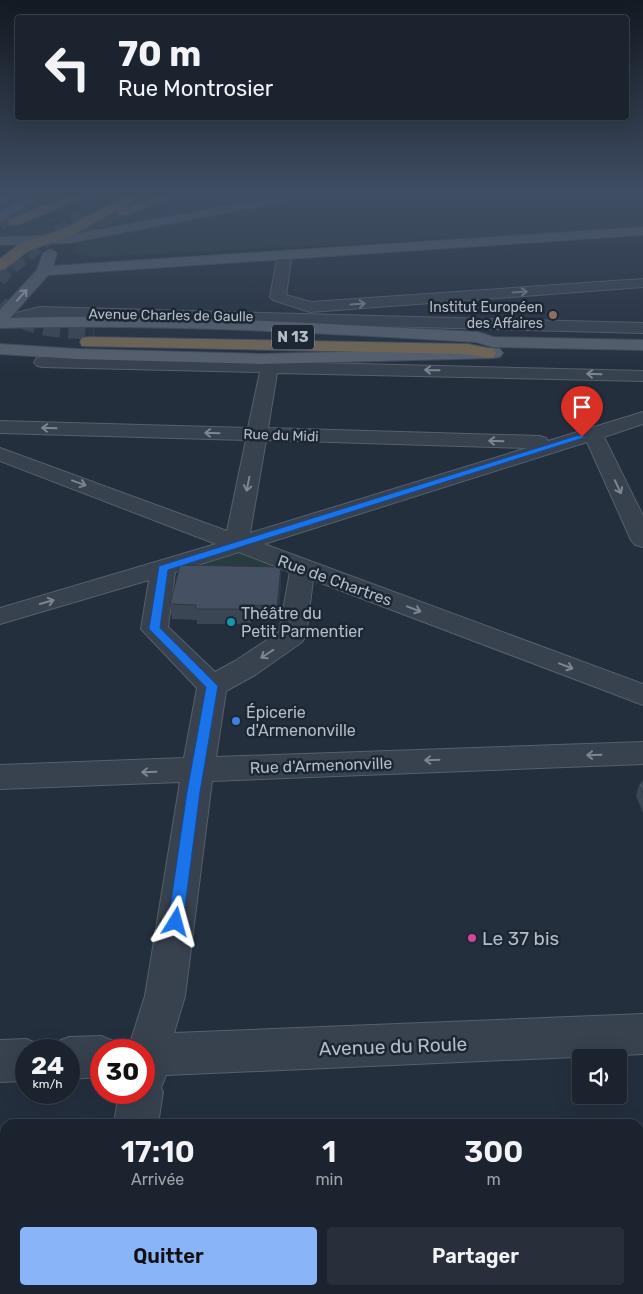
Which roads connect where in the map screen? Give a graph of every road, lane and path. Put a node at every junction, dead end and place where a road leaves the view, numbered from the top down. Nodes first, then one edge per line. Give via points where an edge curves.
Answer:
1 (16, 253) edge
2 (49, 253) edge
3 (53, 253) edge
4 (295, 253) edge
5 (285, 254) junction
6 (126, 264) junction
7 (0, 266) edge
8 (44, 271) junction
9 (643, 283) edge
10 (304, 317) junction
11 (0, 321) edge
12 (643, 328) edge
13 (87, 336) junction
14 (490, 348) junction
15 (0, 349) edge
16 (57, 353) junction
17 (643, 354) edge
18 (265, 363) junction
19 (643, 376) edge
20 (643, 418) edge
21 (0, 427) edge
22 (258, 434) junction
23 (593, 434) junction
24 (563, 443) junction
25 (0, 454) edge
26 (643, 540) edge
27 (236, 544) junction
28 (303, 567) junction
29 (163, 568) junction
30 (0, 616) edge
31 (212, 686) junction
32 (643, 695) edge
33 (643, 753) edge
34 (198, 770) junction
35 (0, 777) edge
36 (643, 1034) edge
37 (153, 1039) edge
38 (15, 1060) edge
39 (0, 1061) edge
40 (155, 1069) edge
41 (139, 1104) edge
42 (137, 1119) edge

1 - 7 highway
2 - 8 main road
3 - 6 main road via 55,260 62,262
4 - 5 main road
5 - 6 main road
5 - 10 street via 278,297
6 - 8 main road
11 -> 8 main road
10 -> 9 street
10 - 11 street, Avenue Charles de Gaulle via 40,312
10 - 12 street, Avenue Charles de Gaulle
10 - 13 main road, Avenue Charles de Gaulle
10 - 14 main road, Avenue Charles de Gaulle via 478,337
11 - 13 main road, Avenue Charles de Gaulle via 53,321
13 - 14 highway, N 13
13 - 14 highway, N 13 via 160,344
13 - 16 main road via 74,325 56,344
14 - 17 main road, Avenue Charles de Gaulle / N 13
14 - 18 main road, Avenue Charles de Gaulle via 458,355
15 - 16 main road
16 - 18 street, Avenue Charles de Gaulle via 43,362
19 -> 18 street, Avenue Charles de Gaulle
18 - 22 street
20 - 23 street
22 -> 21 street, Rue du Midi
24 -> 22 street, Rue du Midi
22 -> 27 street
23 - 24 street
23 -> 26 street
24 - 27 street
25 -> 27 street, Rue de Chartres
27 - 28 street, Rue de Chartres
27 - 29 street
28 -> 31 street via 292,636
28 -> 32 street, Rue de Chartres
30 -> 29 street
29 - 31 street via 154,629
31 - 34 street
33 -> 34 street, Rue d'Armenonville
34 -> 35 street, Rue d'Armenonville
34 - 37 street via 166,996
36 - 40 street, Avenue du Roule
38 - 39 street
41 - 42 street

